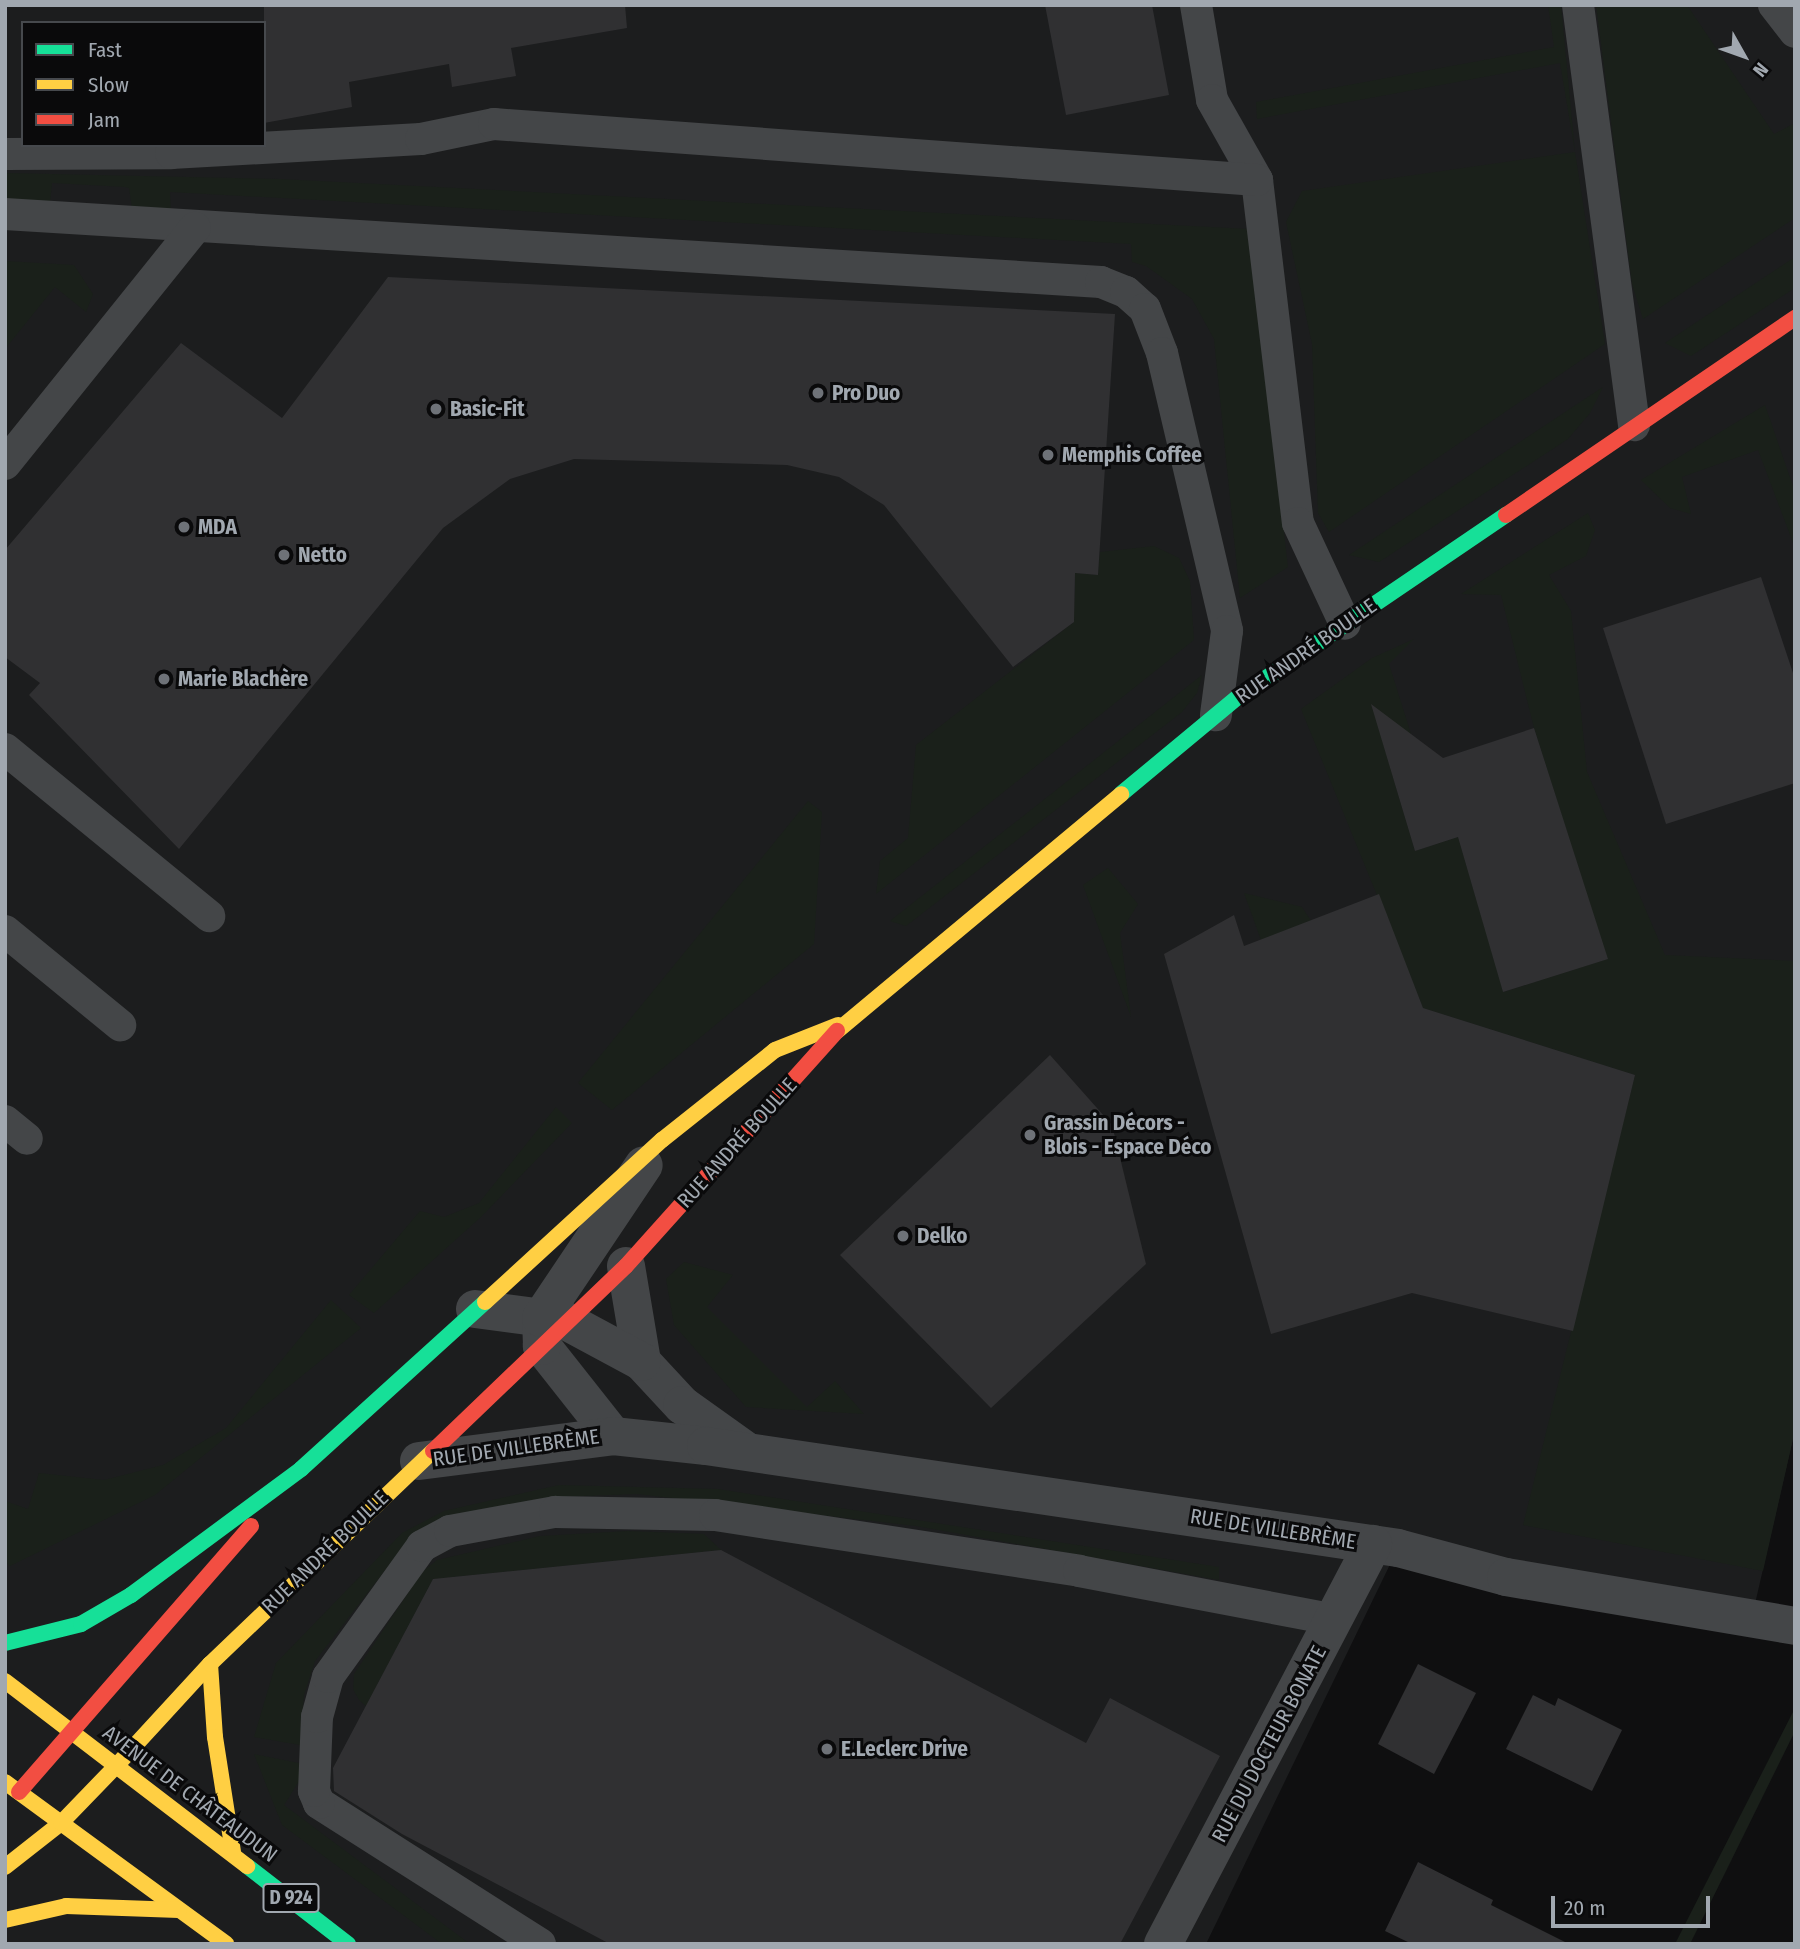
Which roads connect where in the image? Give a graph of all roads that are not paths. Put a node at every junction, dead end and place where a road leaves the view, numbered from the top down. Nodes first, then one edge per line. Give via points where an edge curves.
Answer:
1 (1196, 5) edge
2 (1578, 5) edge
3 (1774, 5) edge
4 (1795, 32) edge
5 (5, 154) edge
6 (1257, 180) junction
7 (5, 215) edge
8 (195, 228) junction
9 (1795, 318) edge
10 (1634, 425) junction
11 (5, 464) edge
12 (1345, 624) junction
13 (1216, 715) junction
14 (5, 748) edge
15 (209, 916) dead end
16 (5, 931) edge
17 (846, 1021) junction
18 (120, 1025) dead end
19 (662, 1140) junction
20 (626, 1266) junction
21 (475, 1310) junction
22 (550, 1329) junction
23 (642, 1362) junction
24 (613, 1436) junction
25 (746, 1451) junction
26 (419, 1461) junction
27 (301, 1469) junction
28 (1373, 1544) junction
29 (1335, 1620) junction
30 (1795, 1626) edge
31 (5, 1643) edge
32 (210, 1664) junction
33 (5, 1681) edge
34 (72, 1731) junction
35 (117, 1765) junction
36 (5, 1782) edge
37 (19, 1792) junction
38 (61, 1824) junction
39 (233, 1852) junction
40 (5, 1867) edge
41 (179, 1910) junction
42 (5, 1920) edge
43 (226, 1944) edge
44 (348, 1944) edge
45 (540, 1944) edge
46 (1163, 1944) edge

1 - 6 lane via 1212,100
2 - 10 lane
3 - 4 lane
5 - 6 lane via 171,153 421,139 494,124
6 - 12 lane via 1298,523
7 - 8 lane
8 - 11 lane
8 - 13 lane via 1101,282 1126,292 1145,309 1161,353 1227,631
9 - 10 street, RUE ANDRÉ BOULLE
10 - 12 street, RUE ANDRÉ BOULLE
12 - 13 street, RUE ANDRÉ BOULLE
13 - 17 street, RUE ANDRÉ BOULLE
14 - 15 lane
16 - 18 lane
17 - 19 street, RUE ANDRÉ BOULLE via 775,1049
17 - 20 street, RUE ANDRÉ BOULLE
19 - 21 street, RUE ANDRÉ BOULLE
19 - 22 street, RUE ANDRÉ BOULLE
20 - 22 street, RUE ANDRÉ BOULLE
20 - 23 street
21 - 22 street
21 - 27 street, RUE ANDRÉ BOULLE
22 - 23 street, RUE DE VILLEBRÈME
22 - 24 street, RUE DE VILLEBRÈME
22 - 26 street, RUE ANDRÉ BOULLE
23 - 25 street, RUE DE VILLEBRÈME via 682,1405
24 - 25 street, RUE DE VILLEBRÈME
24 - 26 street, RUE DE VILLEBRÈME
25 - 28 street, RUE DE VILLEBRÈME
26 - 32 street, RUE ANDRÉ BOULLE
27 - 31 street, RUE ANDRÉ BOULLE via 121,1601 81,1624
27 - 34 street
28 - 29 street, RUE DU DOCTEUR BONATE
28 - 30 street, RUE DE VILLEBRÈME via 1506,1577
29 - 45 lane via 1079,1571 715,1515 555,1512 450,1531 422,1546 328,1677 317,1717 314,1791 319,1803
29 - 46 street, RUE DU DOCTEUR BONATE
32 - 35 street, RUE ANDRÉ BOULLE
32 - 39 street via 215,1737
33 - 34 street, AVENUE DE CHÂTEAUDUN / D 924
34 - 35 street, AVENUE DE CHÂTEAUDUN / D 924
34 - 37 street
35 - 38 street, RUE ANDRÉ BOULLE
35 - 39 street, AVENUE DE CHÂTEAUDUN / D 924
36 - 37 street
37 - 38 street
38 - 40 street, RUE ANDRÉ BOULLE
38 - 41 street
39 - 44 street, AVENUE DE CHÂTEAUDUN / D 924
41 - 42 street via 66,1906
41 - 43 street

